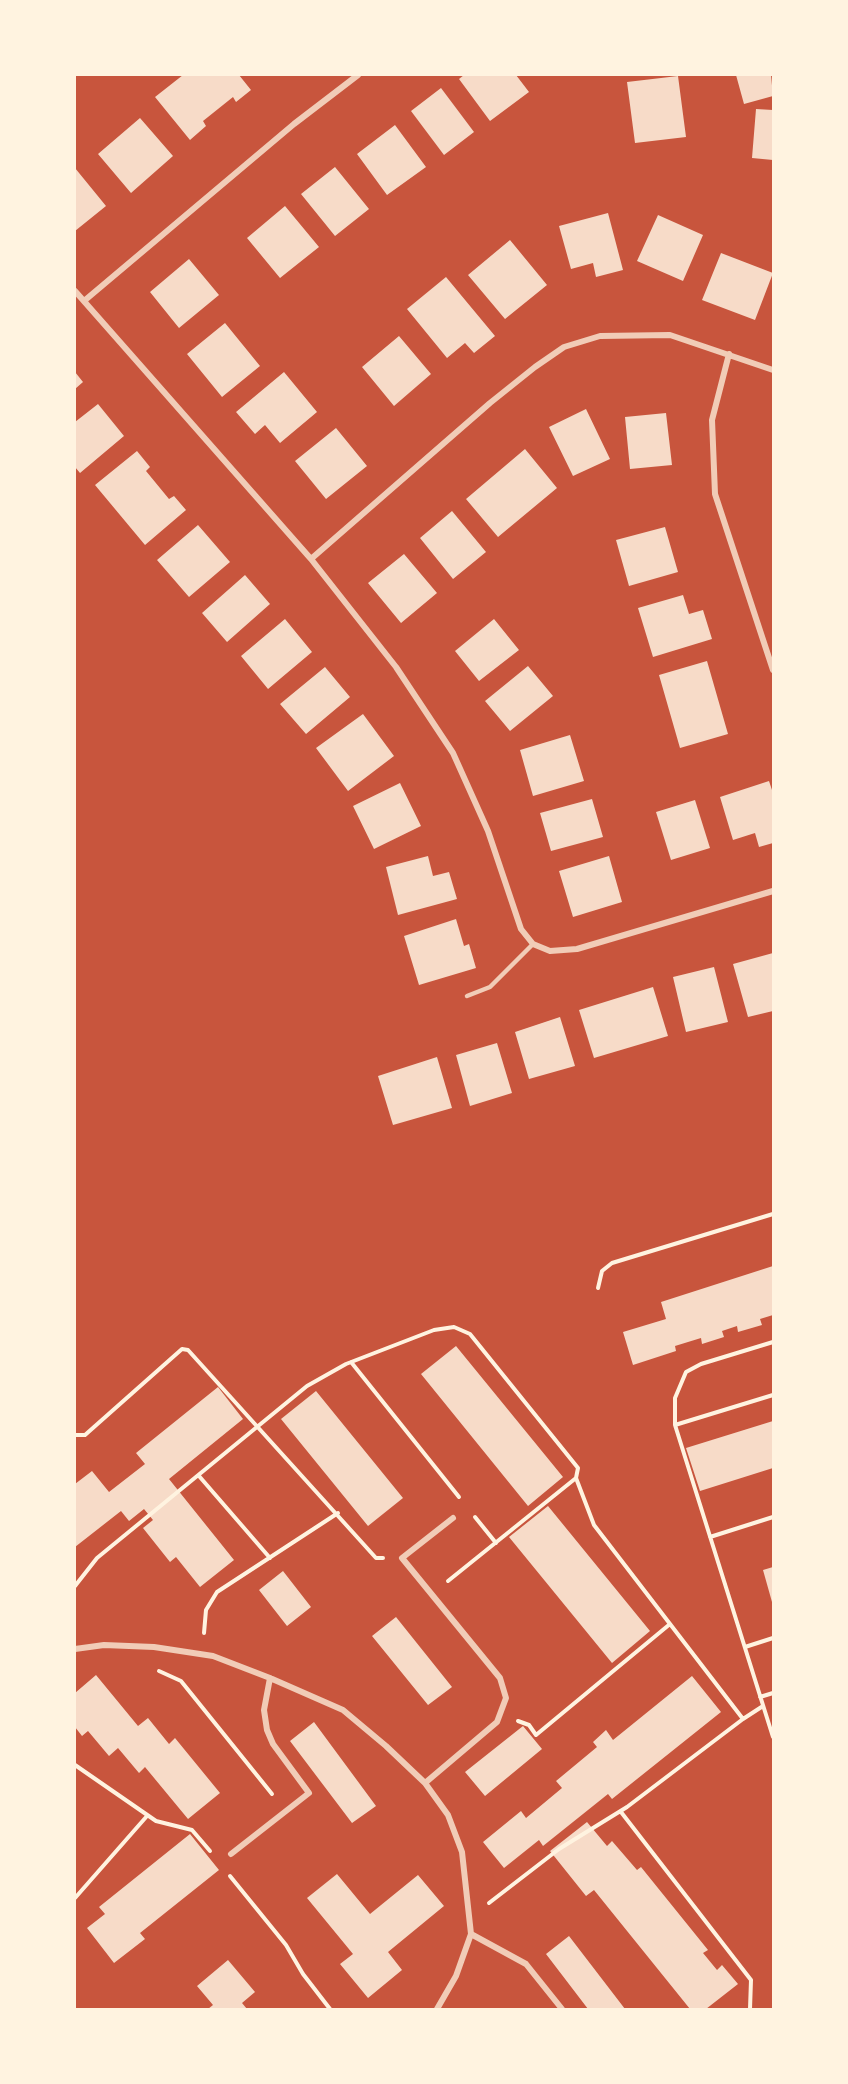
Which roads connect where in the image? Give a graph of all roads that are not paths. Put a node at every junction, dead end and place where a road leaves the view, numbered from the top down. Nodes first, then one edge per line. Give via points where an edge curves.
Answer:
1 (358, 75) edge
2 (75, 291) edge
3 (84, 301) junction
4 (729, 354) junction
5 (773, 370) edge
6 (311, 559) junction
7 (773, 670) edge
8 (773, 891) edge
9 (533, 944) junction
10 (467, 996) dead end
11 (453, 1518) road end
12 (75, 1648) edge
13 (270, 1678) junction
14 (424, 1783) junction
15 (231, 1854) dead end
16 (471, 1934) junction
17 (437, 2009) edge
18 (562, 2009) edge

1 - 3 street
2 - 3 street
3 - 6 street
4 - 5 street
4 - 6 street via 670,335 600,336 564,347 490,403
4 - 7 street via 712,420 715,494
6 - 9 street via 396,667 453,753 488,831 521,929
8 - 9 street via 577,949 550,951
9 - 10 lane via 490,987
11 - 14 street via 402,1558 500,1678 506,1698 497,1722
12 - 13 street via 151,1646 213,1656
13 - 14 street via 343,1710
13 - 15 street via 264,1710 267,1730 309,1792
14 - 16 street via 448,1815 462,1852
16 - 17 street via 456,1976
16 - 18 street via 526,1964

